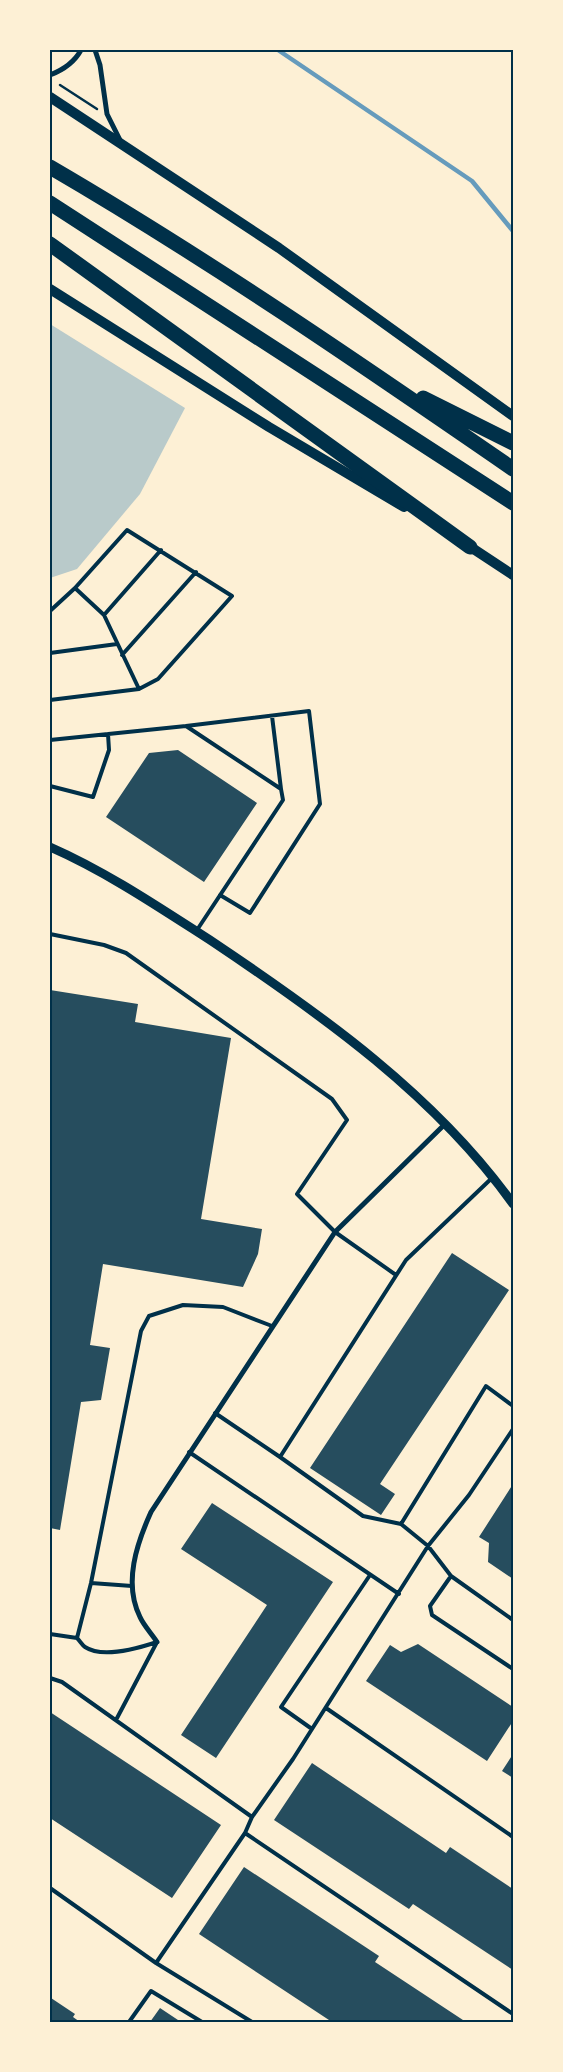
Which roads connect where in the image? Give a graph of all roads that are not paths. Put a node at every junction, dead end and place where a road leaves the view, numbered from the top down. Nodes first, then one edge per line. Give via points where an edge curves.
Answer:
1 (80, 50) edge
2 (95, 50) edge
3 (50, 75) edge
4 (50, 97) edge
5 (121, 143) junction
6 (50, 167) edge
7 (50, 203) edge
8 (50, 244) edge
9 (50, 289) edge
10 (371, 371) junction
11 (513, 416) edge
12 (513, 443) edge
13 (513, 469) edge
14 (513, 503) edge
15 (470, 547) junction
16 (160, 550) junction
17 (196, 572) junction
18 (513, 575) edge
19 (75, 588) junction
20 (50, 611) edge
21 (104, 615) junction
22 (117, 644) junction
23 (50, 653) edge
24 (122, 655) junction
25 (139, 689) junction
26 (50, 700) edge
27 (272, 716) junction
28 (186, 726) junction
29 (108, 734) junction
30 (50, 740) edge
31 (50, 786) edge
32 (281, 789) junction
33 (50, 847) edge
34 (220, 895) junction
35 (196, 932) junction
36 (50, 934) edge
37 (444, 1124) junction
38 (493, 1177) junction
39 (513, 1204) edge
40 (335, 1232) junction
41 (396, 1275) junction
42 (272, 1326) junction
43 (513, 1406) edge
44 (215, 1413) junction
45 (512, 1431) edge
46 (189, 1452) junction
47 (280, 1457) junction
48 (401, 1524) junction
49 (428, 1546) junction
50 (370, 1575) junction
51 (451, 1576) junction
52 (91, 1583) junction
53 (132, 1586) junction
54 (399, 1594) junction
55 (513, 1620) edge
56 (50, 1634) edge
57 (77, 1638) junction
58 (157, 1642) junction
59 (513, 1669) edge
60 (50, 1678) edge
61 (326, 1708) junction
62 (116, 1720) junction
63 (312, 1729) junction
64 (252, 1817) junction
65 (245, 1833) junction
66 (513, 1837) edge
67 (50, 1888) edge
68 (156, 1963) junction
69 (513, 2014) edge
70 (129, 2022) edge
71 (202, 2022) edge
72 (252, 2022) edge

1 - 3 street via 63,70
2 - 5 street via 107,114
4 - 5 main road
5 - 11 main road via 279,248
6 - 10 highway
7 - 14 highway
8 - 15 highway
9 - 15 main road via 269,427
10 - 12 highway
10 - 13 highway
15 - 18 main road
16 - 17 lane
16 - 19 lane via 127,530
16 - 21 lane
17 - 24 lane
17 - 25 lane via 232,596 158,679
19 - 20 lane
19 - 21 lane
21 - 22 lane
22 - 23 lane
22 - 24 lane
24 - 25 lane
25 - 26 lane
27 - 28 lane
27 - 32 lane
27 - 34 lane via 310,711 320,804 250,912
28 - 29 lane
28 - 32 lane
29 - 30 lane
29 - 31 lane via 109,750 93,798
32 - 34 lane via 283,800
33 - 35 street via 91,865
34 - 35 lane
35 - 37 street via 295,996 377,1061
36 - 40 lane via 104,944 126,953 332,1099 347,1120 297,1194
37 - 38 street
37 - 40 street
38 - 39 street
38 - 41 lane via 406,1260
40 - 41 lane
40 - 42 street
41 - 47 lane
42 - 44 street
42 - 52 lane via 223,1307 183,1305 149,1316 141,1332
43 - 48 lane via 486,1386
44 - 46 street
44 - 47 lane
45 - 49 lane via 469,1495
46 - 50 lane
46 - 53 street via 162,1493 142,1532 135,1553
47 - 48 lane via 363,1516
48 - 49 lane
49 - 51 lane
49 - 54 lane
50 - 54 lane
50 - 63 lane via 281,1707
51 - 55 lane
51 - 59 lane via 430,1606 432,1615
52 - 53 lane
52 - 57 lane
53 - 58 street via 139,1616
54 - 61 lane
56 - 57 lane
57 - 58 lane via 86,1648 100,1651 127,1651
58 - 62 lane
60 - 62 lane via 62,1682
61 - 63 lane
61 - 66 lane
62 - 64 lane
63 - 64 lane
64 - 65 lane
65 - 68 lane
65 - 69 lane
67 - 68 lane
68 - 72 lane
70 - 71 lane via 150,1991

